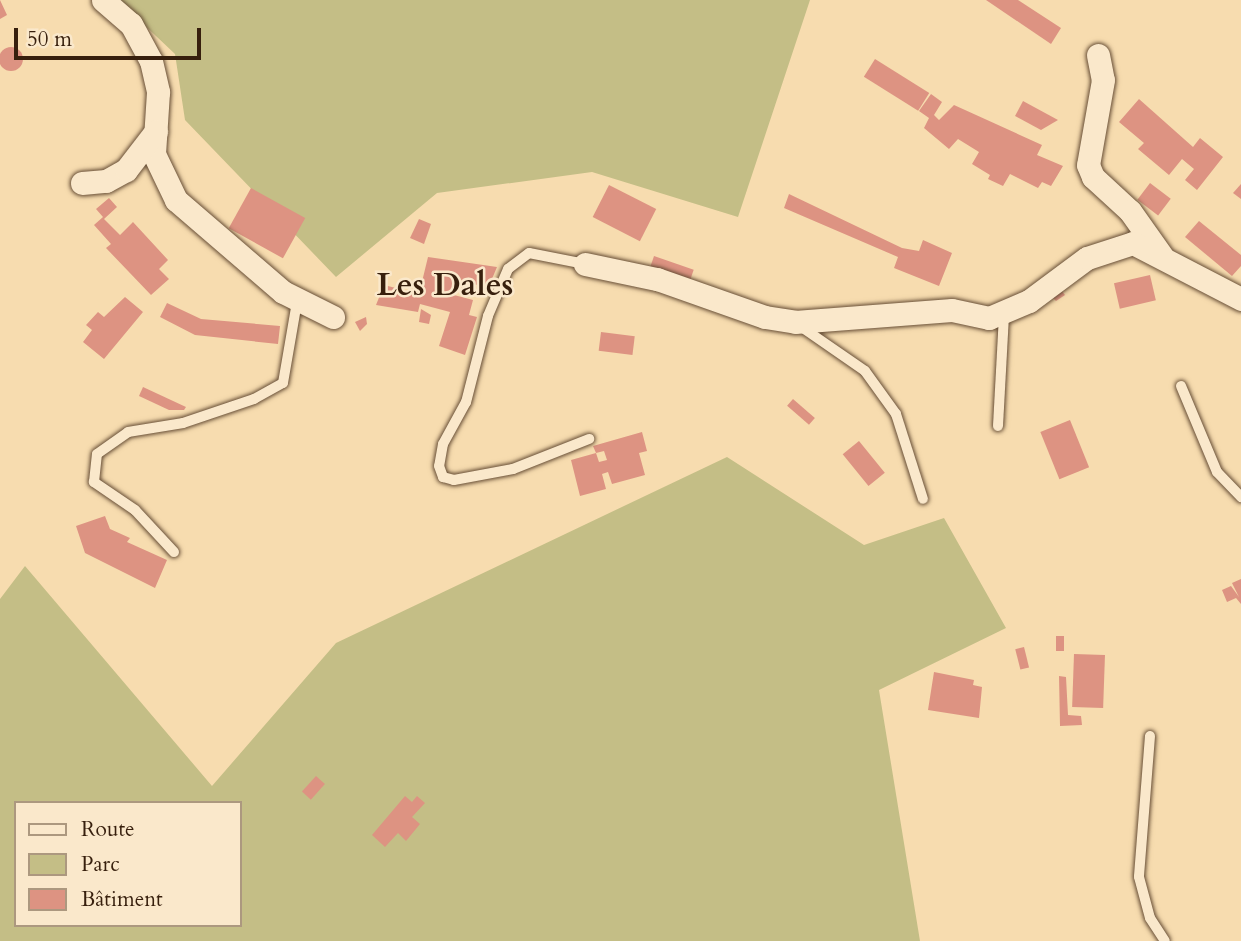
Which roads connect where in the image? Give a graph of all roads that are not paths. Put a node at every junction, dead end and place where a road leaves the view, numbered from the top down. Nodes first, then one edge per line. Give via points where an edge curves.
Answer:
1 (103, 0) edge
2 (1098, 55) dead end
3 (156, 131) junction
4 (82, 183) dead end
5 (1166, 261) junction
6 (585, 264) joint
7 (1241, 299) edge
8 (297, 302) junction
9 (1004, 314) junction
10 (333, 317) dead end
11 (795, 322) junction
12 (1181, 386) dead end
13 (998, 426) dead end
14 (589, 439) dead end
15 (1241, 497) edge
16 (923, 499) dead end
17 (174, 552) dead end
18 (1150, 736) dead end
19 (1165, 941) edge

1 - 3 street via 131,24 151,61 158,92
2 - 5 street via 1103,80 1088,165 1093,177 1130,211
3 - 4 street via 126,170 106,181
3 - 8 street via 154,154 176,200
5 - 7 street
5 - 9 street via 1133,243 1120,245 1087,258
6 - 11 street via 657,279 765,317
6 - 14 lane via 529,253 508,269 488,316 466,402 443,444 439,466 443,477 454,480 513,469
8 - 10 street
8 - 17 lane via 282,383 254,399 183,422 128,432 97,454 94,482 135,510
9 - 11 street via 971,317 952,310
9 - 13 lane
11 - 16 lane via 865,371 896,414
12 - 15 lane via 1217,472
18 - 19 lane via 1139,877 1150,918

